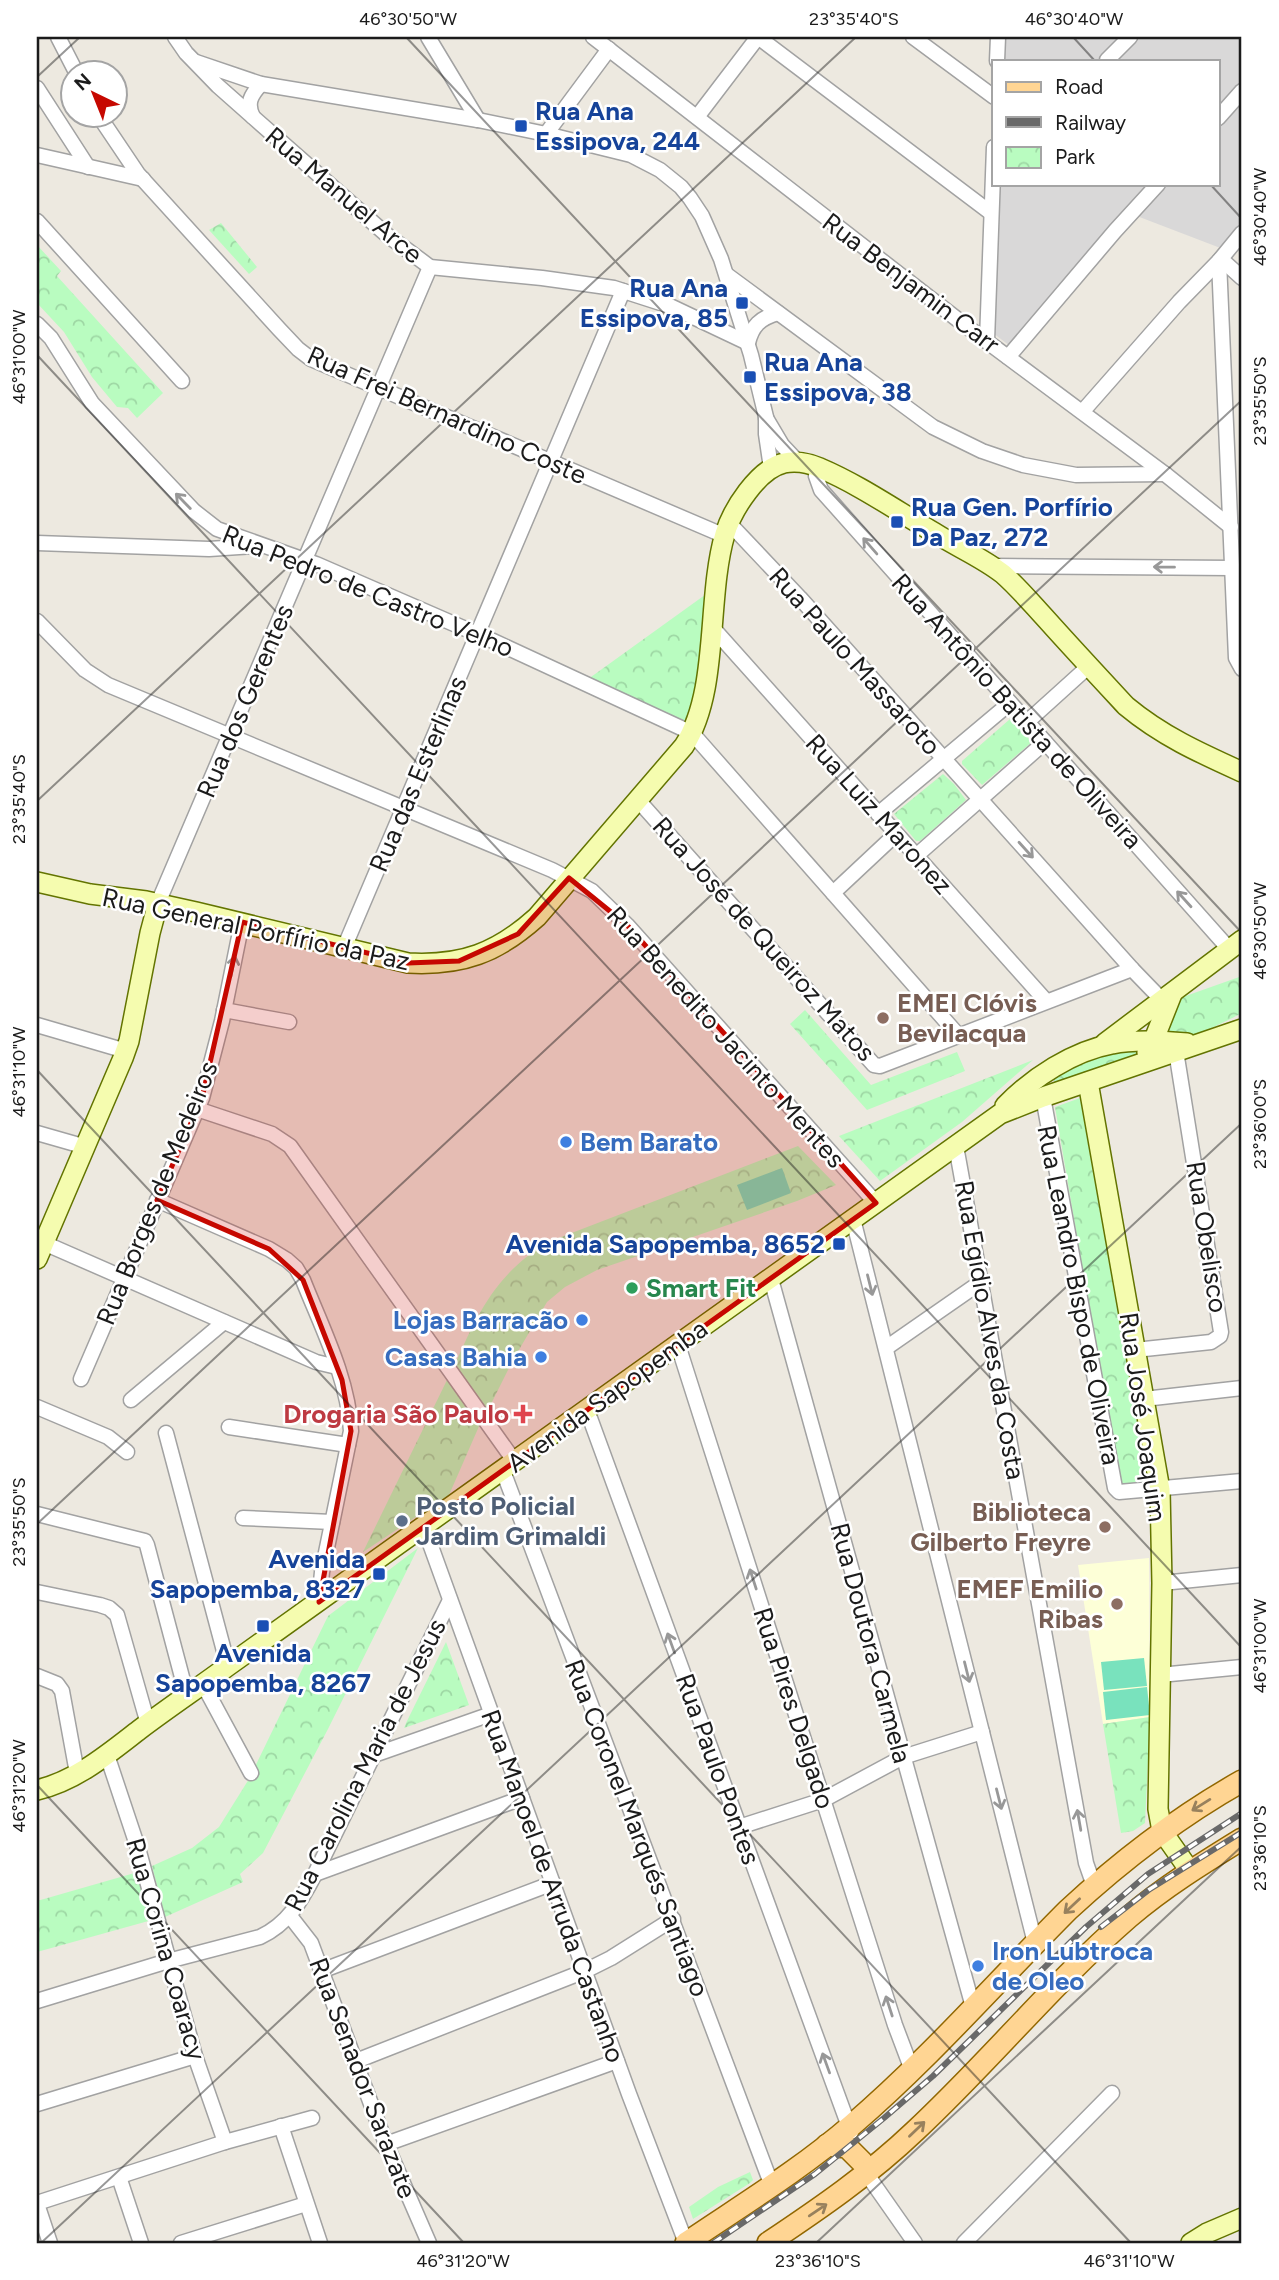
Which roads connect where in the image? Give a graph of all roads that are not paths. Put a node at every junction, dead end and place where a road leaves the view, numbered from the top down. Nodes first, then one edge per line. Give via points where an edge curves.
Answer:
1 (58, 37) edge
2 (175, 37) edge
3 (428, 37) edge
4 (593, 37) edge
5 (758, 37) edge
6 (913, 37) edge
7 (998, 37) edge
8 (1130, 37) edge
9 (609, 49) junction
10 (70, 60) edge
11 (997, 60) edge
12 (1107, 60) edge
13 (195, 62) junction
14 (261, 84) junction
15 (37, 88) edge
16 (1242, 90) edge
17 (992, 96) edge
18 (1220, 116) edge
19 (253, 117) junction
20 (697, 117) junction
21 (478, 120) junction
22 (109, 130) edge
23 (546, 134) junction
24 (37, 155) edge
25 (88, 167) junction
26 (143, 180) junction
27 (992, 186) edge
28 (1156, 186) edge
29 (991, 213) junction
30 (37, 221) edge
31 (1242, 233) edge
32 (1220, 260) junction
33 (430, 267) junction
34 (727, 275) junction
35 (1242, 278) edge
36 (623, 291) junction
37 (778, 313) junction
38 (37, 324) edge
39 (987, 341) junction
40 (748, 343) junction
41 (1009, 357) junction
42 (182, 381) dead end
43 (379, 388) junction
44 (1083, 411) junction
45 (766, 417) junction
46 (551, 462) junction
47 (807, 464) junction
48 (771, 468) junction
49 (1166, 474) junction
50 (1231, 527) junction
51 (727, 530) junction
52 (37, 543) edge
53 (263, 545) junction
54 (305, 560) junction
55 (993, 566) junction
56 (1232, 568) junction
57 (37, 621) edge
58 (711, 626) junction
59 (477, 635) junction
60 (1239, 638) edge
61 (1089, 666) junction
62 (1242, 669) edge
63 (1010, 703) junction
64 (1027, 722) junction
65 (692, 733) junction
66 (230, 736) junction
67 (1045, 742) junction
68 (944, 758) junction
69 (1242, 772) edge
70 (637, 799) junction
71 (981, 799) junction
72 (403, 809) junction
73 (878, 814) junction
74 (897, 834) junction
75 (916, 856) junction
76 (569, 878) junction
77 (37, 882) edge
78 (833, 893) junction
79 (158, 903) junction
80 (242, 922) junction
81 (1236, 945) edge
82 (344, 948) junction
83 (1132, 970) junction
84 (1167, 997) junction
85 (1046, 1001) junction
86 (224, 1010) junction
87 (289, 1022) dead end
88 (37, 1025) edge
89 (1242, 1030) edge
90 (958, 1035) junction
91 (1153, 1042) junction
92 (1199, 1043) junction
93 (1101, 1046) junction
94 (126, 1051) junction
95 (1177, 1051) junction
96 (1059, 1064) junction
97 (1132, 1067) junction
98 (1088, 1082) junction
99 (1048, 1096) junction
100 (197, 1109) junction
101 (1000, 1114) junction
102 (37, 1133) edge
103 (956, 1146) junction
104 (86, 1147) junction
105 (157, 1200) junction
106 (876, 1203) junction
107 (853, 1219) junction
108 (39, 1248) edge
109 (124, 1279) junction
110 (771, 1279) junction
111 (981, 1282) junction
112 (224, 1322) junction
113 (678, 1345) junction
114 (886, 1348) junction
115 (1135, 1350) junction
116 (337, 1367) junction
117 (81, 1379) dead end
118 (1242, 1388) edge
119 (1144, 1399) junction
120 (131, 1400) dead end
121 (37, 1407) edge
122 (587, 1410) junction
123 (229, 1427) dead end
124 (166, 1433) dead end
125 (348, 1445) junction
126 (127, 1452) dead end
127 (509, 1466) junction
128 (1242, 1481) edge
129 (1160, 1490) junction
130 (37, 1514) edge
131 (243, 1518) dead end
132 (332, 1522) junction
133 (424, 1527) junction
134 (1242, 1575) edge
135 (1162, 1583) junction
136 (37, 1592) edge
137 (450, 1600) junction
138 (319, 1602) junction
139 (228, 1666) junction
140 (1242, 1667) edge
141 (1160, 1675) junction
142 (37, 1676) edge
143 (195, 1690) junction
144 (491, 1714) junction
145 (148, 1724) junction
146 (982, 1732) junction
147 (107, 1755) junction
148 (374, 1755) junction
149 (903, 1757) junction
150 (77, 1773) junction
151 (251, 1773) dead end
152 (1242, 1781) edge
153 (37, 1790) edge
154 (522, 1798) junction
155 (823, 1800) junction
156 (740, 1827) junction
157 (1162, 1831) junction
158 (1242, 1839) edge
159 (1190, 1871) junction
160 (315, 1874) junction
161 (553, 1883) junction
162 (1094, 1886) junction
163 (290, 1916) junction
164 (673, 1919) junction
165 (1035, 1942) junction
166 (168, 1961) junction
167 (321, 1971) junction
168 (585, 1971) junction
169 (37, 2001) edge
170 (972, 2007) junction
171 (195, 2056) junction
172 (356, 2061) junction
173 (617, 2061) junction
174 (912, 2070) junction
175 (1112, 2092) dead end
176 (37, 2104) edge
177 (312, 2118) dead end
178 (281, 2126) junction
179 (850, 2127) junction
180 (225, 2143) junction
181 (386, 2144) junction
182 (827, 2145) junction
183 (864, 2168) junction
184 (119, 2177) junction
185 (772, 2186) junction
186 (37, 2204) edge
187 (306, 2204) junction
188 (1242, 2218) edge
189 (50, 2243) edge
190 (141, 2243) edge
191 (181, 2243) edge
192 (320, 2243) edge
193 (429, 2243) edge
194 (686, 2243) edge
195 (768, 2243) edge
196 (915, 2243) edge
197 (964, 2243) edge
198 (1191, 2243) edge

1 - 10 street
2 - 13 street, Rua Manuel Arce
3 - 21 street
4 - 9 street, Rua Benjamin Carr
5 - 20 street
5 - 29 street
6 - 17 street
7 - 11 street
8 - 12 street
9 - 20 street, Rua Benjamin Carr
9 - 23 street
13 - 14 street
13 - 19 street, Rua Manuel Arce
14 - 19 street via 249,105
14 - 21 street
15 - 25 street
16 - 18 street
19 - 33 street, Rua Manuel Arce
20 - 39 street, Rua Benjamin Carr
21 - 23 street
22 - 26 street, Rua Frei Bernardino Coste
23 - 34 street via 631,155 668,176 702,216
24 - 25 street
25 - 26 street
26 - 43 street, Rua Frei Bernardino Coste via 298,349
27 - 29 street
28 - 41 street
29 - 39 street
30 - 42 street
31 - 32 street
32 - 35 street
32 - 44 street
32 - 50 street
33 - 36 street, Rua Manuel Arce via 566,280
33 - 43 street, Rua dos Gerentes
34 - 37 street
34 - 40 street
36 - 40 street, Rua Manuel Arce via 670,306
36 - 46 street, Rua das Esterlinas
37 - 40 street via 755,325
37 - 49 street via 933,427 991,455 1076,475
53 -> 38 street, Rua Pedro de Castro Velho via 229,535 194,512 92,403
39 - 41 street, Rua Benjamin Carr
40 - 45 street
41 - 44 street, Rua Benjamin Carr
43 - 46 street, Rua Frei Bernardino Coste
43 - 54 street, Rua dos Gerentes
44 - 49 street, Rua Benjamin Carr
45 - 47 street, Rua Antônio Batista de Oliveira via 782,445
45 - 48 street
46 - 51 street, Rua Frei Bernardino Coste
46 - 59 street, Rua das Esterlinas
47 - 48 street via 784,463
47 - 55 street via 845,480
63 -> 47 street, Rua Antônio Batista de Oliveira via 821,490
48 - 51 street, Rua General Porfírio da Paz via 753,485
49 - 50 street, Rua Benjamin Carr
50 - 56 street
51 - 58 street, Rua General Porfírio da Paz
51 - 68 street, Rua Paulo Massaroto via 800,598
52 - 53 street via 209,549
53 - 54 street, Rua Pedro de Castro Velho
54 - 59 street, Rua Pedro de Castro Velho
54 - 66 street, Rua dos Gerentes
56 -> 55 street
55 - 61 street
56 - 60 street
57 - 66 street, Rua Benedito Jacinto Mentes via 94,677
58 - 65 street, Rua General Porfírio da Paz via 704,696
58 - 73 street, Rua Luiz Maronez
59 - 65 street, Rua Pedro de Castro Velho
59 - 72 street, Rua das Esterlinas
60 - 62 street via 1236,659
61 - 64 street
61 - 69 street via 1126,706 1165,735
63 - 64 street, Rua Antônio Batista de Oliveira
63 - 68 street
64 - 67 street, Rua Antônio Batista de Oliveira
65 - 70 street, Rua General Porfírio da Paz
65 - 78 street
66 - 72 street, Rua Benedito Jacinto Mentes
66 - 79 street, Rua dos Gerentes
67 - 71 street
81 -> 67 street, Rua Antônio Batista de Oliveira
68 - 71 street, Rua Paulo Massaroto
68 - 73 street
70 - 76 street, Rua General Porfírio da Paz
70 - 90 street, Rua José de Queiroz Matos via 870,1062 880,1066
71 - 75 street
71 -> 83 street, Rua Paulo Massaroto
72 - 76 street, Rua Benedito Jacinto Mentes
72 - 82 street, Rua das Esterlinas
73 - 74 street, Rua Luiz Maronez
74 - 75 street, Rua Luiz Maronez
74 - 78 street
75 - 85 street, Rua Luiz Maronez
76 - 82 street, Rua General Porfírio da Paz via 537,917 489,952 433,964
76 - 106 street, Rua Benedito Jacinto Mentes via 592,891 627,925
77 - 79 street, Rua General Porfírio da Paz
78 - 90 street
79 - 80 street, Rua General Porfírio da Paz
79 - 94 street
80 - 82 street, Rua General Porfírio da Paz
86 -> 80 street, Rua Borges de Medeiros
81 - 84 street
83 - 84 street, Rua Paulo Massaroto
83 - 85 street, Rua José de Queiroz Matos
84 - 91 street
84 - 93 street
85 - 90 street, Rua José de Queiroz Matos
86 - 87 street
86 - 100 street, Rua Borges de Medeiros
88 - 94 street
89 - 92 street, Avenida Sapopemba
91 - 92 street, Avenida Sapopemba
91 - 93 street, Avenida Sapopemba
91 - 97 street
92 - 95 street, Avenida Sapopemba
93 - 96 street, Avenida Sapopemba
94 - 104 street
95 - 97 street, Avenida Sapopemba
95 - 115 street, Rua Obelisco via 1221,1332 1211,1342
96 - 99 street via 1049,1082
96 - 101 street, Avenida Sapopemba via 1006,1104
97 - 98 street, Avenida Sapopemba
98 - 99 street, Avenida Sapopemba
98 - 115 street, Rua José Joaquim
99 - 101 street, Avenida Sapopemba
99 - 129 street, Rua Leandro Bispo de Oliveira via 1115,1488 1119,1492
100 - 105 street, Rua Borges de Medeiros
100 - 127 street, Rua Coronel Marqués Santiago via 272,1134 290,1146 460,1388
101 - 103 street, Avenida Sapopemba
102 - 104 street
103 - 106 street, Avenida Sapopemba
103 - 111 street, Rua Egídio Alves da Costa
104 - 108 street
105 - 109 street, Rua Borges de Medeiros
105 - 116 street via 269,1249 296,1268
106 - 107 street, Avenida Sapopemba
107 - 110 street, Avenida Sapopemba
107 -> 114 street
108 - 109 street
109 - 112 street
109 - 117 street, Rua Borges de Medeiros
110 - 113 street, Avenida Sapopemba
110 - 149 street, Rua Doutora Carmela
111 - 114 street
162 -> 111 street, Rua Egídio Alves da Costa via 1086,1863
112 - 116 street
112 - 120 street
113 - 122 street, Avenida Sapopemba
155 -> 113 street, Rua Pires Delgado
114 -> 146 street
115 - 119 street, Rua José Joaquim
116 - 125 street via 350,1414
118 - 119 street
119 - 129 street, Rua José Joaquim
121 - 126 street via 108,1437
122 - 127 street, Avenida Sapopemba
156 -> 122 street, Rua Paulo Pontes
123 - 125 street
124 - 139 street
125 - 132 street
127 - 133 street, Avenida Sapopemba
127 - 164 street, Rua Coronel Marqués Santiago
128 - 129 street
129 - 135 street, Rua José Joaquim
130 - 143 street via 145,1541
131 - 132 street
132 - 138 street
133 - 137 street, Rua Manoel de Arruda Castanho
133 - 138 street, Avenida Sapopemba
134 - 135 street
135 - 141 street, Rua José Joaquim
136 - 145 street via 100,1605 117,1615
137 - 144 street, Rua Manoel de Arruda Castanho
137 - 148 street, Rua Carolina Maria de Jesus
138 - 139 street, Avenida Sapopemba
139 - 143 street, Avenida Sapopemba
140 - 141 street
141 - 157 street, Rua José Joaquim via 1158,1809
142 - 150 street via 57,1684 62,1692
143 - 145 street, Avenida Sapopemba
143 - 151 street
144 - 148 street
144 - 154 street, Rua Manoel de Arruda Castanho
145 - 147 street, Avenida Sapopemba
146 - 149 street
146 -> 165 street
147 - 150 street, Avenida Sapopemba
147 - 166 street, Rua Corina Coaracy
148 - 160 street, Rua Carolina Maria de Jesus
149 - 155 street
149 - 170 street, Rua Doutora Carmela
150 - 153 street, Avenida Sapopemba
152 -> 157 main road
154 - 160 street
154 - 161 street, Rua Manoel de Arruda Castanho
155 - 156 street
174 -> 155 street, Rua Pires Delgado
179 -> 156 street, Rua Paulo Pontes
157 - 159 street, Rua José Joaquim
157 - 162 main road
158 - 159 main road
183 -> 159 main road via 916,2131 1092,1951
160 - 163 street, Rua Carolina Maria de Jesus
161 - 167 street
161 - 168 street, Rua Manoel de Arruda Castanho
162 -> 165 main road
163 - 166 street, Rua Carolina Maria de Jesus via 260,1937
163 - 167 street, Rua Senador Sarazate via 311,1943
164 - 168 street
164 - 185 street, Rua Coronel Marqués Santiago
165 - 170 main road
166 - 169 street, Rua Carolina Maria de Jesus
166 - 171 street, Rua Corina Coaracy
167 - 172 street, Rua Senador Sarazate
168 - 172 street
168 - 173 street, Rua Manoel de Arruda Castanho
170 - 174 main road
171 - 176 street
171 - 180 street, Rua Corina Coaracy
172 - 181 street, Rua Senador Sarazate
173 - 181 street
173 - 194 street, Rua Manoel de Arruda Castanho
174 - 179 main road
175 - 197 street
177 - 178 street
178 - 180 street
178 - 187 street
179 - 182 main road
179 - 183 street, Rua Paulo Pontes
180 - 184 street
181 - 193 street, Rua Senador Sarazate
182 - 183 main road via 847,2147
182 - 185 main road
195 -> 183 main road via 828,2203
183 - 196 street, Rua Paulo Pontes
184 - 186 street
184 - 190 street
185 - 194 main road
186 - 189 street
187 - 191 street
187 - 192 street
188 - 198 street

